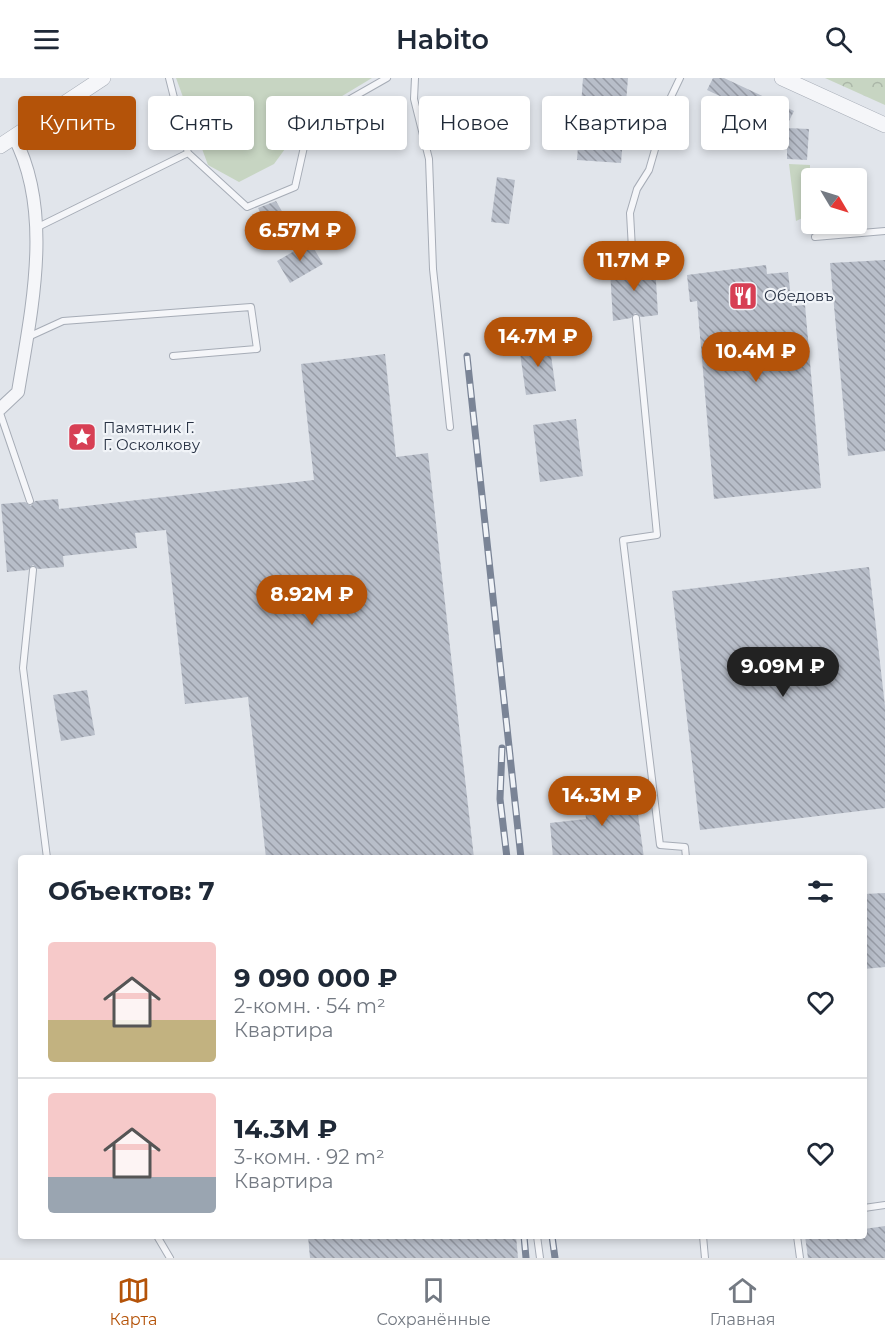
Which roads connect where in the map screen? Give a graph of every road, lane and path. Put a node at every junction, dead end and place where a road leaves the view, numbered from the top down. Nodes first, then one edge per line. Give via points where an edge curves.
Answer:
1 (103, 78) edge
2 (169, 78) edge
3 (387, 78) edge
4 (415, 78) edge
5 (680, 78) edge
6 (782, 78) edge
7 (885, 125) edge
8 (14, 137) junction
9 (0, 146) edge
10 (188, 153) junction
11 (38, 227) junction
12 (885, 231) edge
13 (815, 237) dead end
14 (633, 267) dead end
15 (636, 318) dead end
16 (27, 337) junction
17 (173, 356) dead end
18 (0, 409) edge
19 (0, 413) edge
20 (450, 427) dead end
21 (30, 501) dead end
22 (33, 570) dead end
23 (46, 855) edge
24 (686, 855) edge
25 (885, 1205) edge
26 (867, 1208) edge
27 (159, 1239) edge
28 (537, 1239) edge
29 (703, 1239) edge
30 (797, 1239) edge
31 (170, 1258) edge
32 (540, 1258) edge
33 (705, 1258) edge
34 (800, 1258) edge

1 - 8 street
2 - 10 lane
3 - 10 lane via 329,111 308,129 295,187 247,207
4 - 20 lane via 414,99 429,159 433,268
5 - 14 lane via 630,213
6 - 7 street
8 - 9 street
8 - 11 street via 26,159
10 - 11 lane
11 - 16 street
12 - 13 lane
15 - 24 lane via 657,536 623,540 660,845 685,847
16 - 17 lane via 63,321 251,307 257,349
16 - 18 street via 18,392
19 - 21 lane
22 - 23 lane via 23,668
25 - 26 lane
27 - 31 lane
28 - 32 lane
29 - 33 lane
30 - 34 lane

